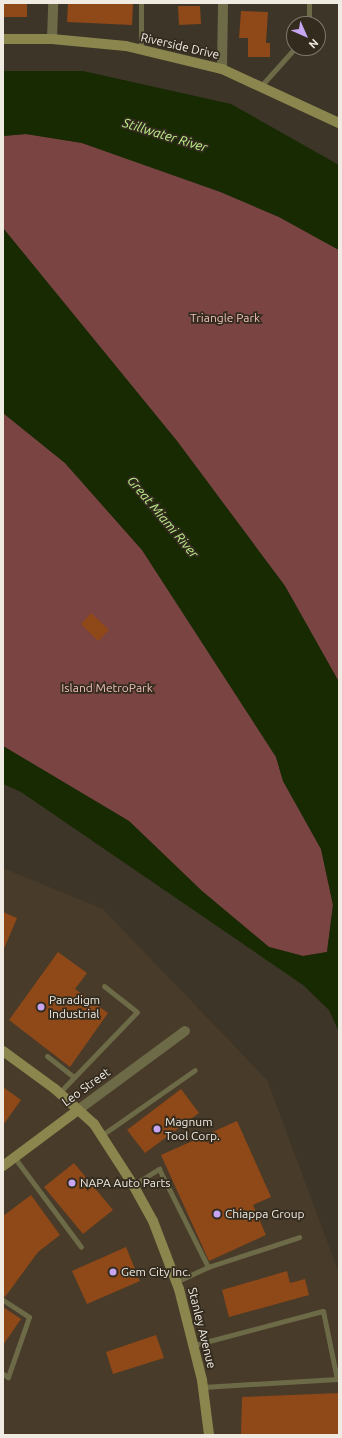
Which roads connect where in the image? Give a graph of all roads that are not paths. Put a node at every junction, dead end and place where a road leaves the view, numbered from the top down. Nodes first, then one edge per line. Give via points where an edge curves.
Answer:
1 (53, 3) edge
2 (141, 3) edge
3 (223, 3) edge
4 (309, 3) edge
5 (308, 16) edge
6 (3, 38) edge
7 (52, 39) junction
8 (141, 50) junction
9 (288, 56) edge
10 (222, 69) junction
11 (261, 86) junction
12 (339, 123) edge
13 (104, 986) dead end
14 (186, 1031) dead end
15 (3, 1051) edge
16 (47, 1056) dead end
17 (195, 1070) dead end
18 (74, 1077) junction
19 (59, 1093) junction
20 (78, 1110) junction
21 (102, 1135) junction
22 (14, 1157) junction
23 (3, 1166) edge
24 (133, 1185) junction
25 (299, 1237) dead end
26 (81, 1247) dead end
27 (208, 1267) junction
28 (176, 1282) junction
29 (3, 1300) edge
30 (194, 1345) junction
31 (3, 1374) edge
32 (203, 1387) junction
33 (209, 1435) edge

1 - 7 street
2 - 8 lane
3 - 10 street
4 - 5 lane
6 - 7 street, Riverside Drive
7 - 8 street, Riverside Drive
8 - 10 street, Riverside Drive
9 - 11 lane
10 - 11 street, Riverside Drive
11 - 12 street, Riverside Drive
13 - 18 lane via 137,1012
14 - 20 street, Leo Street
15 - 19 street, Stanley Avenue
16 - 18 lane
17 - 21 lane
18 - 19 lane
19 - 20 street, Stanley Avenue
20 - 21 street, Stanley Avenue
20 - 22 street, Leo Street
21 - 24 street, Stanley Avenue
22 - 23 street, Leo Street
22 - 26 lane
24 - 27 lane via 159,1169
24 - 28 street, Stanley Avenue via 153,1222
25 - 27 lane
27 - 28 lane
28 - 30 street, Stanley Avenue
29 - 31 lane via 29,1317 8,1377
30 - 32 street, Stanley Avenue
30 - 32 lane via 323,1311 337,1379
32 - 33 street, Stanley Avenue

